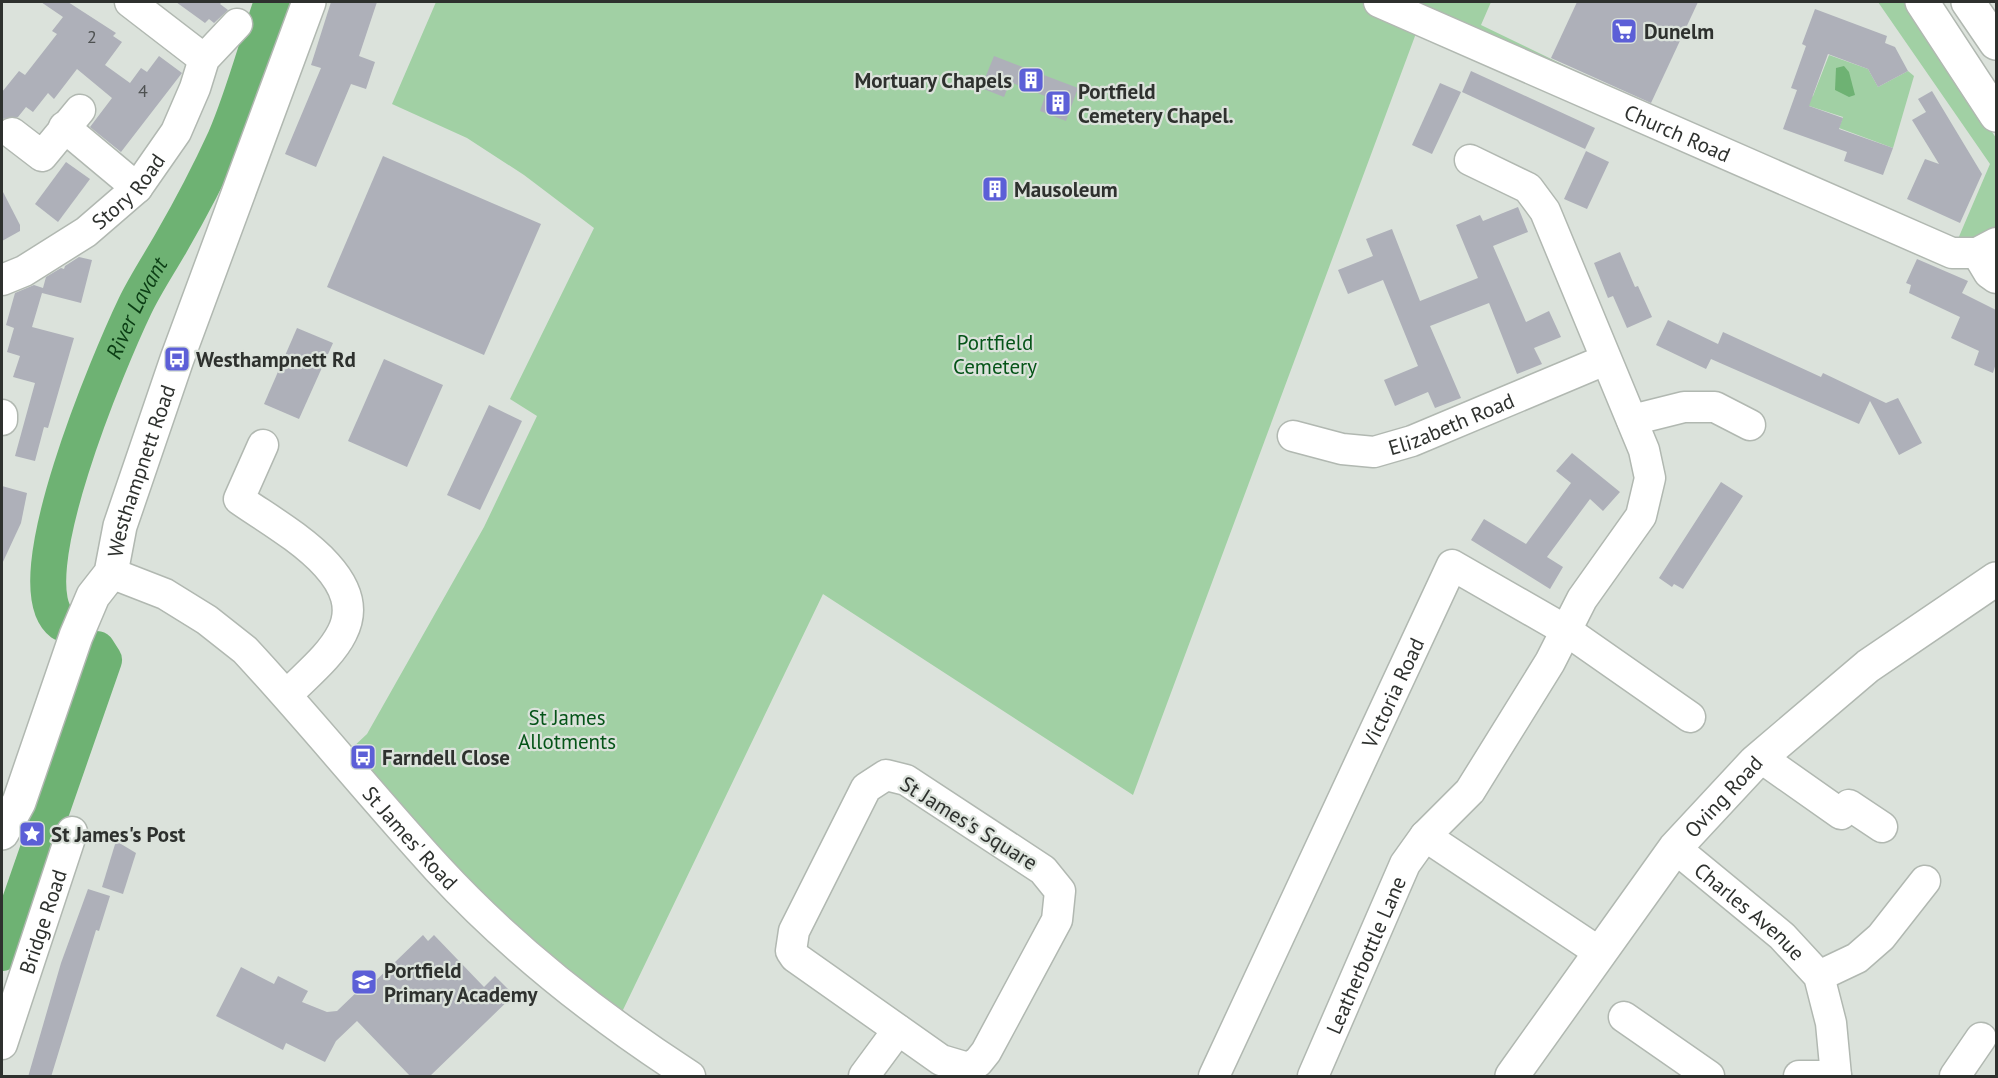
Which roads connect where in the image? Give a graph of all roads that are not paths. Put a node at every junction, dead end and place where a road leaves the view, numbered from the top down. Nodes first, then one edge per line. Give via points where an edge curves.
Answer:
1 (130, 2) edge
2 (309, 2) edge
3 (1379, 2) edge
4 (1922, 2) edge
5 (1968, 2) edge
6 (237, 24) dead end
7 (1996, 43) edge
8 (204, 59) junction
9 (1996, 115) edge
10 (12, 133) dead end
11 (1470, 160) dead end
12 (136, 188) junction
13 (1987, 248) edge
14 (1996, 278) edge
15 (2, 280) edge
16 (1605, 360) junction
17 (1632, 420) junction
18 (1750, 425) dead end
19 (1293, 435) dead end
20 (263, 445) dead end
21 (111, 573) junction
22 (1996, 579) edge
23 (1567, 631) junction
24 (287, 695) junction
25 (1690, 717) dead end
26 (1760, 757) junction
27 (1882, 827) dead end
28 (72, 832) dead end
29 (2, 833) edge
30 (1425, 836) junction
31 (1675, 849) junction
32 (1925, 881) dead end
33 (1599, 952) junction
34 (1819, 976) junction
35 (1624, 1017) dead end
36 (898, 1030) junction
37 (1981, 1038) dead end
38 (2, 1044) edge
39 (1836, 1076) edge
40 (690, 1077) edge
41 (864, 1077) edge
42 (1214, 1077) edge
43 (1313, 1077) edge
44 (1512, 1077) edge
45 (1708, 1077) edge
46 (1799, 1077) edge
47 (1954, 1077) edge

1 - 8 street
2 - 21 main road, Westhampnett Road via 173,370 120,526
3 - 13 street, Church Road via 1952,253
4 - 9 main road
5 - 7 main road
6 - 8 street
8 - 12 street, Story Road via 176,132
10 - 12 street via 42,156 72,118
11 - 16 street via 1528,188 1545,211
12 - 15 street, Story Road via 86,232 24,271
13 - 14 street, Church Road via 1989,273
16 - 17 street
16 - 19 street, Elizabeth Road via 1422,437 1374,452 1342,449
17 - 18 street via 1683,407 1714,407
17 - 23 street via 1650,478 1641,516 1582,599
20 - 24 street via 239,499 323,561 344,587 350,611 332,648
21 - 24 street, St James' Road via 165,594 207,620 245,650
21 - 29 main road, Westhampnett Road via 93,596 76,636 19,802
22 - 26 main road, Oving Road via 1869,666
23 - 25 street, Victoria Road
23 - 30 street, Leatherbottle Lane via 1470,791
23 - 42 street, Victoria Road via 1452,565
24 - 40 street, St James' Road via 440,870 523,951 628,1034
26 - 27 street via 1841,814 1849,805
26 - 31 main road, Oving Road
28 - 38 street, Bridge Road
30 - 33 street
30 - 43 street, Leatherbottle Lane via 1394,887
31 - 33 main road, Oving Road
31 - 34 street, Charles Avenue via 1782,936
32 - 34 street, Charles Avenue via 1881,937 1857,958
33 - 44 main road, Oving Road
34 - 39 street, Charles Avenue via 1831,1023
35 - 45 street
36 - 36 street, St James's Square via 795,957 790,942 866,788 886,775 906,780 1043,870 1060,891 1057,920 978,1062 968,1068 941,1060
36 - 41 street
37 - 47 street
39 - 46 street, Charles Avenue

